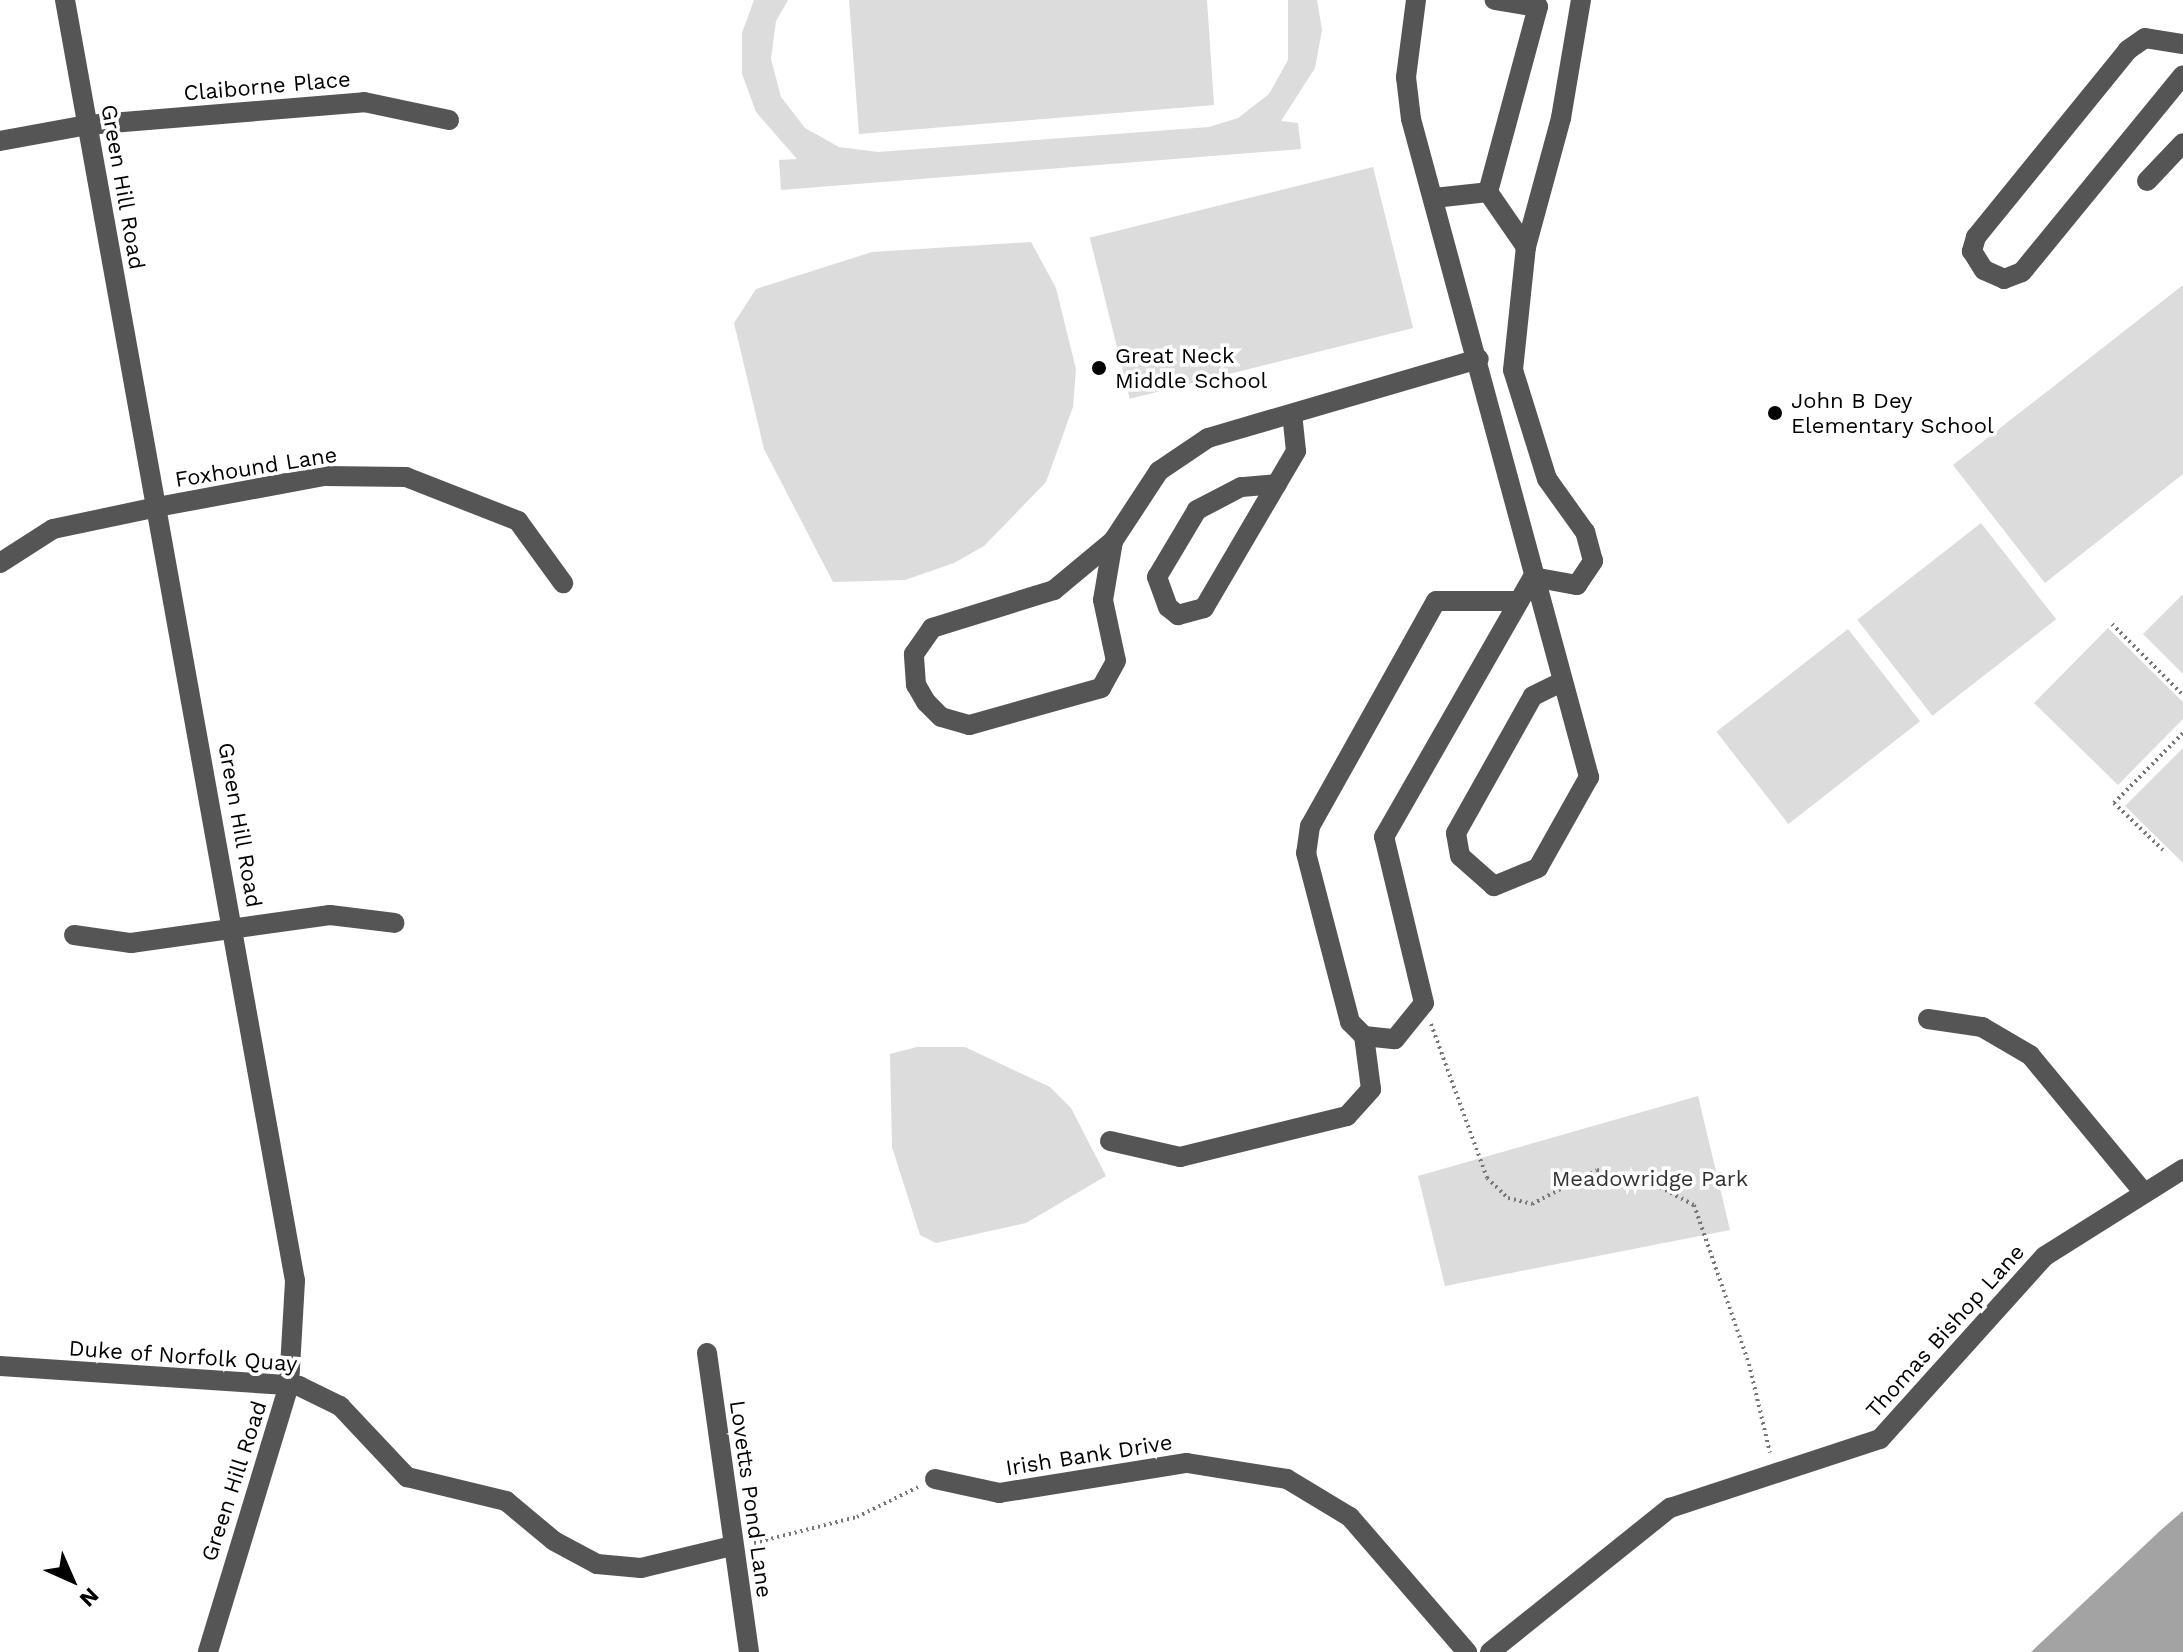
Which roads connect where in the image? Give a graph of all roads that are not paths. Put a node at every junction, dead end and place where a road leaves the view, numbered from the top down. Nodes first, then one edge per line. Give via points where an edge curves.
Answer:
1 (65, 0) edge
2 (1416, 0) edge
3 (1495, 0) edge
4 (1581, 0) edge
5 (2183, 44) edge
6 (2183, 75) edge
7 (449, 120) dead end
8 (87, 125) junction
9 (0, 141) edge
10 (2183, 143) edge
11 (2147, 181) dead end
12 (1488, 192) junction
13 (1434, 198) junction
14 (1526, 247) junction
15 (1479, 359) junction
16 (1292, 414) junction
17 (1277, 484) junction
18 (157, 507) junction
19 (1113, 541) junction
20 (0, 563) edge
21 (1533, 577) junction
22 (563, 583) dead end
23 (1519, 601) junction
24 (1560, 683) junction
25 (395, 923) dead end
26 (234, 927) junction
27 (74, 935) dead end
28 (1928, 1019) dead end
29 (1364, 1036) junction
30 (1110, 1141) dead end
31 (2183, 1169) edge
32 (2144, 1193) junction
33 (707, 1353) dead end
34 (0, 1366) edge
35 (289, 1385) junction
36 (935, 1479) road end
37 (732, 1546) junction
38 (208, 1652) edge
39 (749, 1652) edge
40 (1467, 1652) edge
41 (1490, 1652) edge

1 - 8 street, Green Hill Road
2 - 13 street via 1406,77
3 - 12 street via 1538,7
4 - 14 street via 1561,118
5 - 6 street via 2145,38 2128,50 1976,237 1972,251 1984,270 2004,279 2022,272
7 - 8 street, Claiborne Place via 364,102
8 - 9 street, Claiborne Place
8 - 18 street, Green Hill Road
10 - 11 street
12 - 13 street
12 - 14 street
13 - 15 street
14 - 21 street via 1513,370 1547,479 1585,532 1593,561 1577,585
15 - 16 street
15 - 21 street
16 - 17 street via 1296,451
16 - 19 street via 1180,454 1151,481
17 - 17 street via 1204,608 1178,615 1168,607 1157,577 1197,510 1241,487
18 - 20 street, Foxhound Lane via 53,529
18 - 22 street, Foxhound Lane via 324,476 406,477 518,521
18 - 26 street, Green Hill Road
19 - 19 street via 1054,590 932,628 914,654 916,685 926,702 941,717 969,725 1101,688 1116,661 1103,600
21 - 23 street
21 - 24 street
23 - 29 street via 1384,837 1424,1003 1395,1039
23 - 29 street via 1436,601 1310,826 1306,853 1350,1022
24 - 24 street via 1533,696 1456,833 1460,856 1494,886 1538,868 1589,777
25 - 26 street via 330,915
26 - 27 street via 131,943
26 - 35 street, Green Hill Road via 295,1281
28 - 32 street via 1982,1027 2030,1055
29 - 30 street via 1371,1089 1347,1116 1180,1157
31 - 32 street, Thomas Bishop Lane
32 - 41 street, Thomas Bishop Lane via 2045,1256 1880,1439 1670,1508
33 - 37 street, Lovetts Pond Lane
34 - 35 street, Duke of Norfolk Quay
35 - 37 street, Duke of Norfolk Quay via 340,1406 407,1477 431,1488 506,1501 554,1541 597,1564 641,1568
35 - 38 street, Green Hill Road
36 - 40 street, Irish Bank Drive via 999,1493 1187,1463 1287,1479 1350,1517
37 - 39 street, Lovetts Pond Lane

